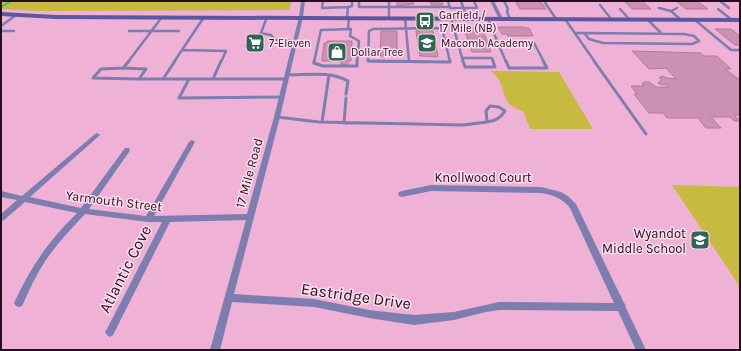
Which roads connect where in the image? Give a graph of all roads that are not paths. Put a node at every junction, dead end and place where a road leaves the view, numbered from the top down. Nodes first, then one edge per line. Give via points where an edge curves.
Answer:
1 (303, 1) edge
2 (323, 1) edge
3 (359, 1) edge
4 (389, 1) edge
5 (448, 1) edge
6 (461, 1) edge
7 (474, 1) edge
8 (492, 1) edge
9 (504, 1) edge
10 (544, 1) edge
11 (720, 1) edge
12 (352, 2) edge
13 (600, 5) dead end
14 (390, 7) junction
15 (450, 7) junction
16 (348, 8) junction
17 (464, 8) junction
18 (660, 8) dead end
19 (677, 8) dead end
20 (729, 8) dead end
21 (620, 9) dead end
22 (718, 10) dead end
23 (671, 11) junction
24 (1, 14) edge
25 (16, 16) junction
26 (162, 17) junction
27 (204, 17) junction
28 (267, 17) junction
29 (301, 17) junction
30 (348, 18) junction
31 (389, 18) junction
32 (404, 18) junction
33 (451, 18) junction
34 (467, 19) junction
35 (488, 19) junction
36 (501, 19) junction
37 (510, 19) junction
38 (556, 19) junction
39 (565, 19) junction
40 (612, 20) junction
41 (630, 20) junction
42 (648, 20) junction
43 (682, 20) junction
44 (695, 20) junction
45 (732, 20) junction
46 (740, 20) edge
47 (1, 26) edge
48 (406, 28) junction
49 (348, 30) junction
50 (1, 31) edge
51 (14, 31) dead end
52 (129, 31) dead end
53 (152, 31) junction
54 (179, 31) dead end
55 (575, 33) junction
56 (584, 33) junction
57 (661, 34) junction
58 (295, 41) junction
59 (499, 43) junction
60 (182, 50) junction
61 (740, 50) edge
62 (462, 58) junction
63 (409, 61) junction
64 (123, 68) junction
65 (329, 75) junction
66 (286, 77) junction
67 (139, 79) junction
68 (163, 79) junction
69 (189, 79) junction
70 (213, 79) junction
71 (346, 94) dead end
72 (282, 97) junction
73 (346, 98) dead end
74 (277, 117) junction
75 (322, 122) junction
76 (486, 122) junction
77 (344, 123) junction
78 (646, 134) dead end
79 (97, 135) dead end
80 (192, 142) dead end
81 (127, 150) dead end
82 (1, 194) edge
83 (402, 194) dead end
84 (22, 198) junction
85 (83, 211) junction
86 (250, 217) junction
87 (1, 218) edge
88 (148, 219) junction
89 (167, 219) junction
90 (229, 298) junction
91 (19, 303) dead end
92 (622, 307) junction
93 (110, 332) dead end
94 (215, 350) edge
95 (641, 350) edge

1 - 29 street, 17 Mile Road
2 - 16 lane via 322,8
3 - 14 lane via 359,7
4 - 14 lane
5 - 15 lane
6 - 17 lane
7 - 17 lane via 477,8
8 - 36 street
9 - 37 lane
10 - 38 lane
11 - 20 lane
12 - 16 lane via 352,6
13 - 40 lane
14 - 15 lane
14 - 31 lane
15 - 17 lane
16 - 30 lane
17 - 34 lane
18 - 23 lane
19 - 23 lane
21 - 41 lane
22 - 45 lane
23 - 43 lane
24 - 25 main road
25 - 26 main road
25 - 47 lane
26 - 27 main road
26 - 53 lane
27 - 28 main road
27 - 60 lane
28 - 29 main road
28 - 58 lane via 261,33 270,35 275,40
29 - 30 main road
29 - 58 street, 17 Mile Road
30 - 31 main road
30 - 49 lane
31 - 32 main road
32 - 33 main road
32 - 48 lane
33 - 34 main road
33 - 62 lane
34 - 35 main road
35 - 36 main road
35 - 59 lane
36 - 37 main road
37 - 38 main road
38 - 39 main road
39 - 40 main road
39 - 55 lane
40 - 41 main road
41 - 42 main road
42 - 43 main road
42 - 57 lane
43 - 44 main road
44 - 45 main road
44 - 61 lane via 731,50
45 - 46 main road
48 - 63 lane
48 - 63 lane via 369,31 368,61
48 - 63 lane via 442,28 450,62
49 - 49 lane via 321,30 314,63 323,66 357,66 359,41 350,36 351,30
50 - 51 lane
52 - 53 lane
53 - 54 lane
53 - 64 lane
55 - 56 lane
55 - 78 lane
56 - 57 lane
56 - 57 lane via 589,38 603,43 699,42 696,37 687,34
58 - 66 street, 17 Mile Road
59 - 59 lane via 509,68 547,68 534,43
60 - 68 lane
60 - 70 lane via 226,51
62 - 62 lane via 465,67 495,67 492,58
64 - 67 lane via 146,69
64 - 67 lane via 102,69 93,78
65 - 66 lane
65 - 71 lane via 343,77 348,81
65 - 75 lane
66 - 70 lane
66 - 72 street, 17 Mile Road
67 - 68 lane
68 - 69 lane
69 - 70 lane
69 - 72 lane via 179,98
72 - 74 street, 17 Mile Road
73 - 77 lane
74 - 75 lane
74 - 86 street, 17 Mile Road
75 - 77 lane
76 - 76 lane via 502,116 505,111 490,106 486,111
76 - 77 lane via 463,125
79 - 84 street
80 - 88 street
81 - 85 street
82 - 84 street, Yarmouth Street
83 - 92 street, Knollwood Court via 431,188 541,190 563,195 573,206
84 - 85 street, Yarmouth Street
84 - 87 street
85 - 88 street, Yarmouth Street
85 - 91 street via 48,250
86 - 89 street, Yarmouth Street
86 - 90 street, 17 Mile Road
88 - 89 street, Yarmouth Street
89 - 93 street, Atlantic Cove
90 - 92 street, Eastridge Drive via 314,303 414,320 454,316 499,306
90 - 94 street, 17 Mile Road
92 - 95 street

